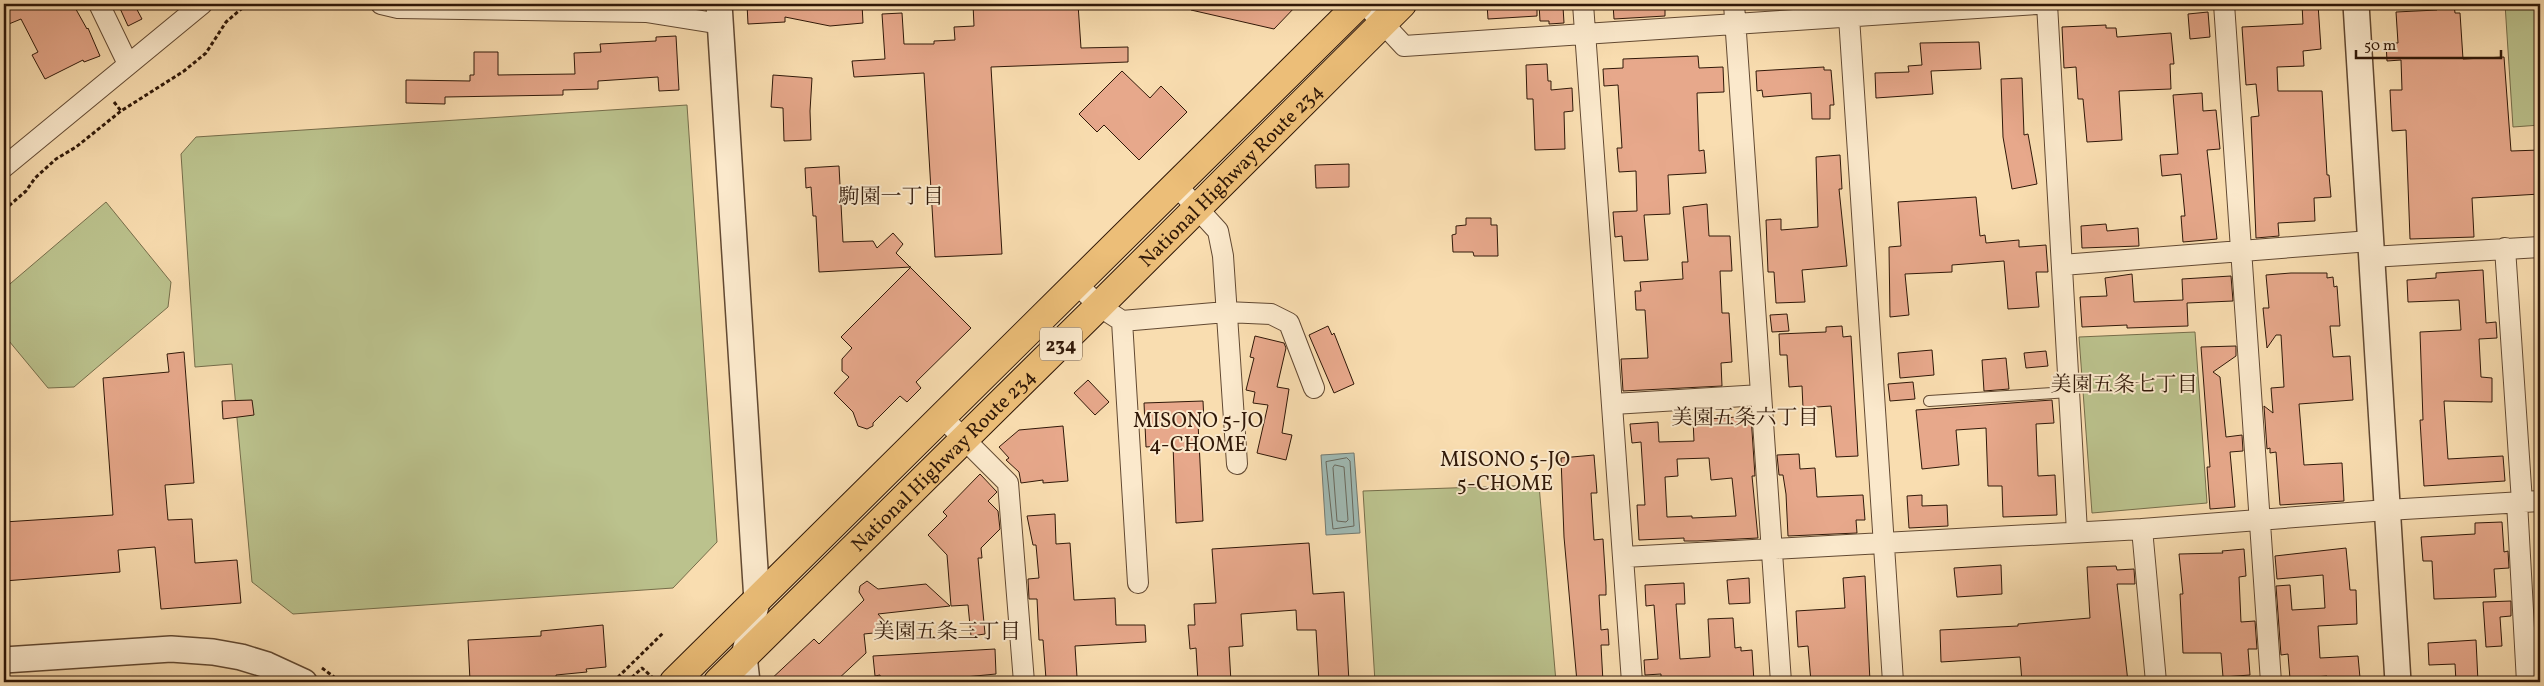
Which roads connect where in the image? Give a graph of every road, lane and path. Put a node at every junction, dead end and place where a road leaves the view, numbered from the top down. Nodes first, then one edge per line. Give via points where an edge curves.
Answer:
1 (99, 4) edge
2 (202, 4) edge
3 (247, 4) edge
4 (381, 4) edge
5 (1359, 4) edge
6 (1402, 4) edge
7 (1583, 4) edge
8 (1734, 4) edge
9 (2036, 4) edge
10 (2047, 4) edge
11 (2224, 4) edge
12 (2356, 4) edge
13 (2009, 5) edge
14 (576, 7) edge
15 (1882, 9) edge
16 (1374, 13) edge
17 (720, 14) edge
18 (1849, 16) junction
19 (1735, 24) junction
20 (1585, 34) junction
21 (128, 64) junction
22 (4, 167) edge
23 (1176, 185) junction
24 (1198, 208) junction
25 (4, 210) edge
26 (2540, 247) edge
27 (2506, 248) junction
28 (2371, 249) junction
29 (2240, 252) junction
30 (2062, 265) junction
31 (1077, 284) junction
32 (1099, 306) junction
33 (1226, 312) junction
34 (1122, 321) junction
35 (1314, 388) dead end
36 (2069, 392) junction
37 (1761, 395) junction
38 (1929, 401) dead end
39 (1612, 404) junction
40 (942, 417) junction
41 (964, 438) junction
42 (1237, 464) dead end
43 (2526, 502) edge
44 (2387, 510) junction
45 (2262, 519) junction
46 (2142, 529) junction
47 (2076, 532) junction
48 (1883, 543) junction
49 (1772, 549) junction
50 (1624, 557) junction
51 (1138, 583) dead end
52 (757, 600) junction
53 (663, 632) dead end
54 (4, 660) edge
55 (746, 669) edge
56 (304, 682) edge
57 (613, 682) edge
58 (627, 682) edge
59 (656, 682) edge
60 (674, 682) edge
61 (718, 682) edge
62 (1024, 682) edge
63 (1632, 682) edge
64 (1781, 682) edge
65 (1893, 682) edge
66 (2156, 682) edge
67 (2271, 682) edge
68 (2398, 682) edge
69 (2527, 682) edge

1 - 21 street
2 - 21 street
3 - 25 path via 226,22 206,53 122,111 76,148 56,159
4 - 14 street via 398,8
5 - 23 highway, National Highway Route 234 / 234
6 - 16 highway, National Highway Route 234 / 234
7 - 20 street
8 - 19 street
9 - 13 street
10 - 30 street
11 - 29 street
12 - 28 street
13 - 15 street
14 - 17 street
15 - 18 street
16 - 20 street via 1404,46
16 - 24 highway, National Highway Route 234 / 234
17 - 52 street
18 - 19 street
18 - 48 street
19 - 20 street
19 - 37 street
20 - 39 street
21 - 22 street
23 - 24 street
23 - 31 highway, National Highway Route 234 / 234
24 - 32 highway, National Highway Route 234 / 234
24 - 33 street via 1218,231
26 - 27 street
27 - 28 street
27 - 43 street
28 - 29 street
28 - 44 street
29 - 30 street
29 - 45 street
30 - 36 street
31 - 32 street
31 - 40 highway, National Highway Route 234 / 234
32 - 34 street
32 - 41 highway, National Highway Route 234 / 234
33 - 34 street
33 - 35 street via 1271,314 1289,323
33 - 42 street
34 - 51 street
36 - 38 lane
36 - 47 street
37 - 39 street
37 - 49 street
39 - 50 street
40 - 41 street
40 - 52 highway, National Highway Route 234 / 234
41 - 55 highway, National Highway Route 234 / 234
41 - 62 street via 1008,483
43 - 44 street
43 - 69 street
44 - 45 street
44 - 68 street
45 - 46 street
45 - 67 street
46 - 47 street
46 - 66 street
47 - 48 street
48 - 49 street
48 - 65 street
49 - 50 street
49 - 64 street
50 - 63 street
52 - 55 street
52 - 60 highway, National Highway Route 234 / 234
53 - 57 path
54 - 56 street via 188,650 241,657
55 - 61 highway, National Highway Route 234 / 234
58 - 59 path via 642,668

